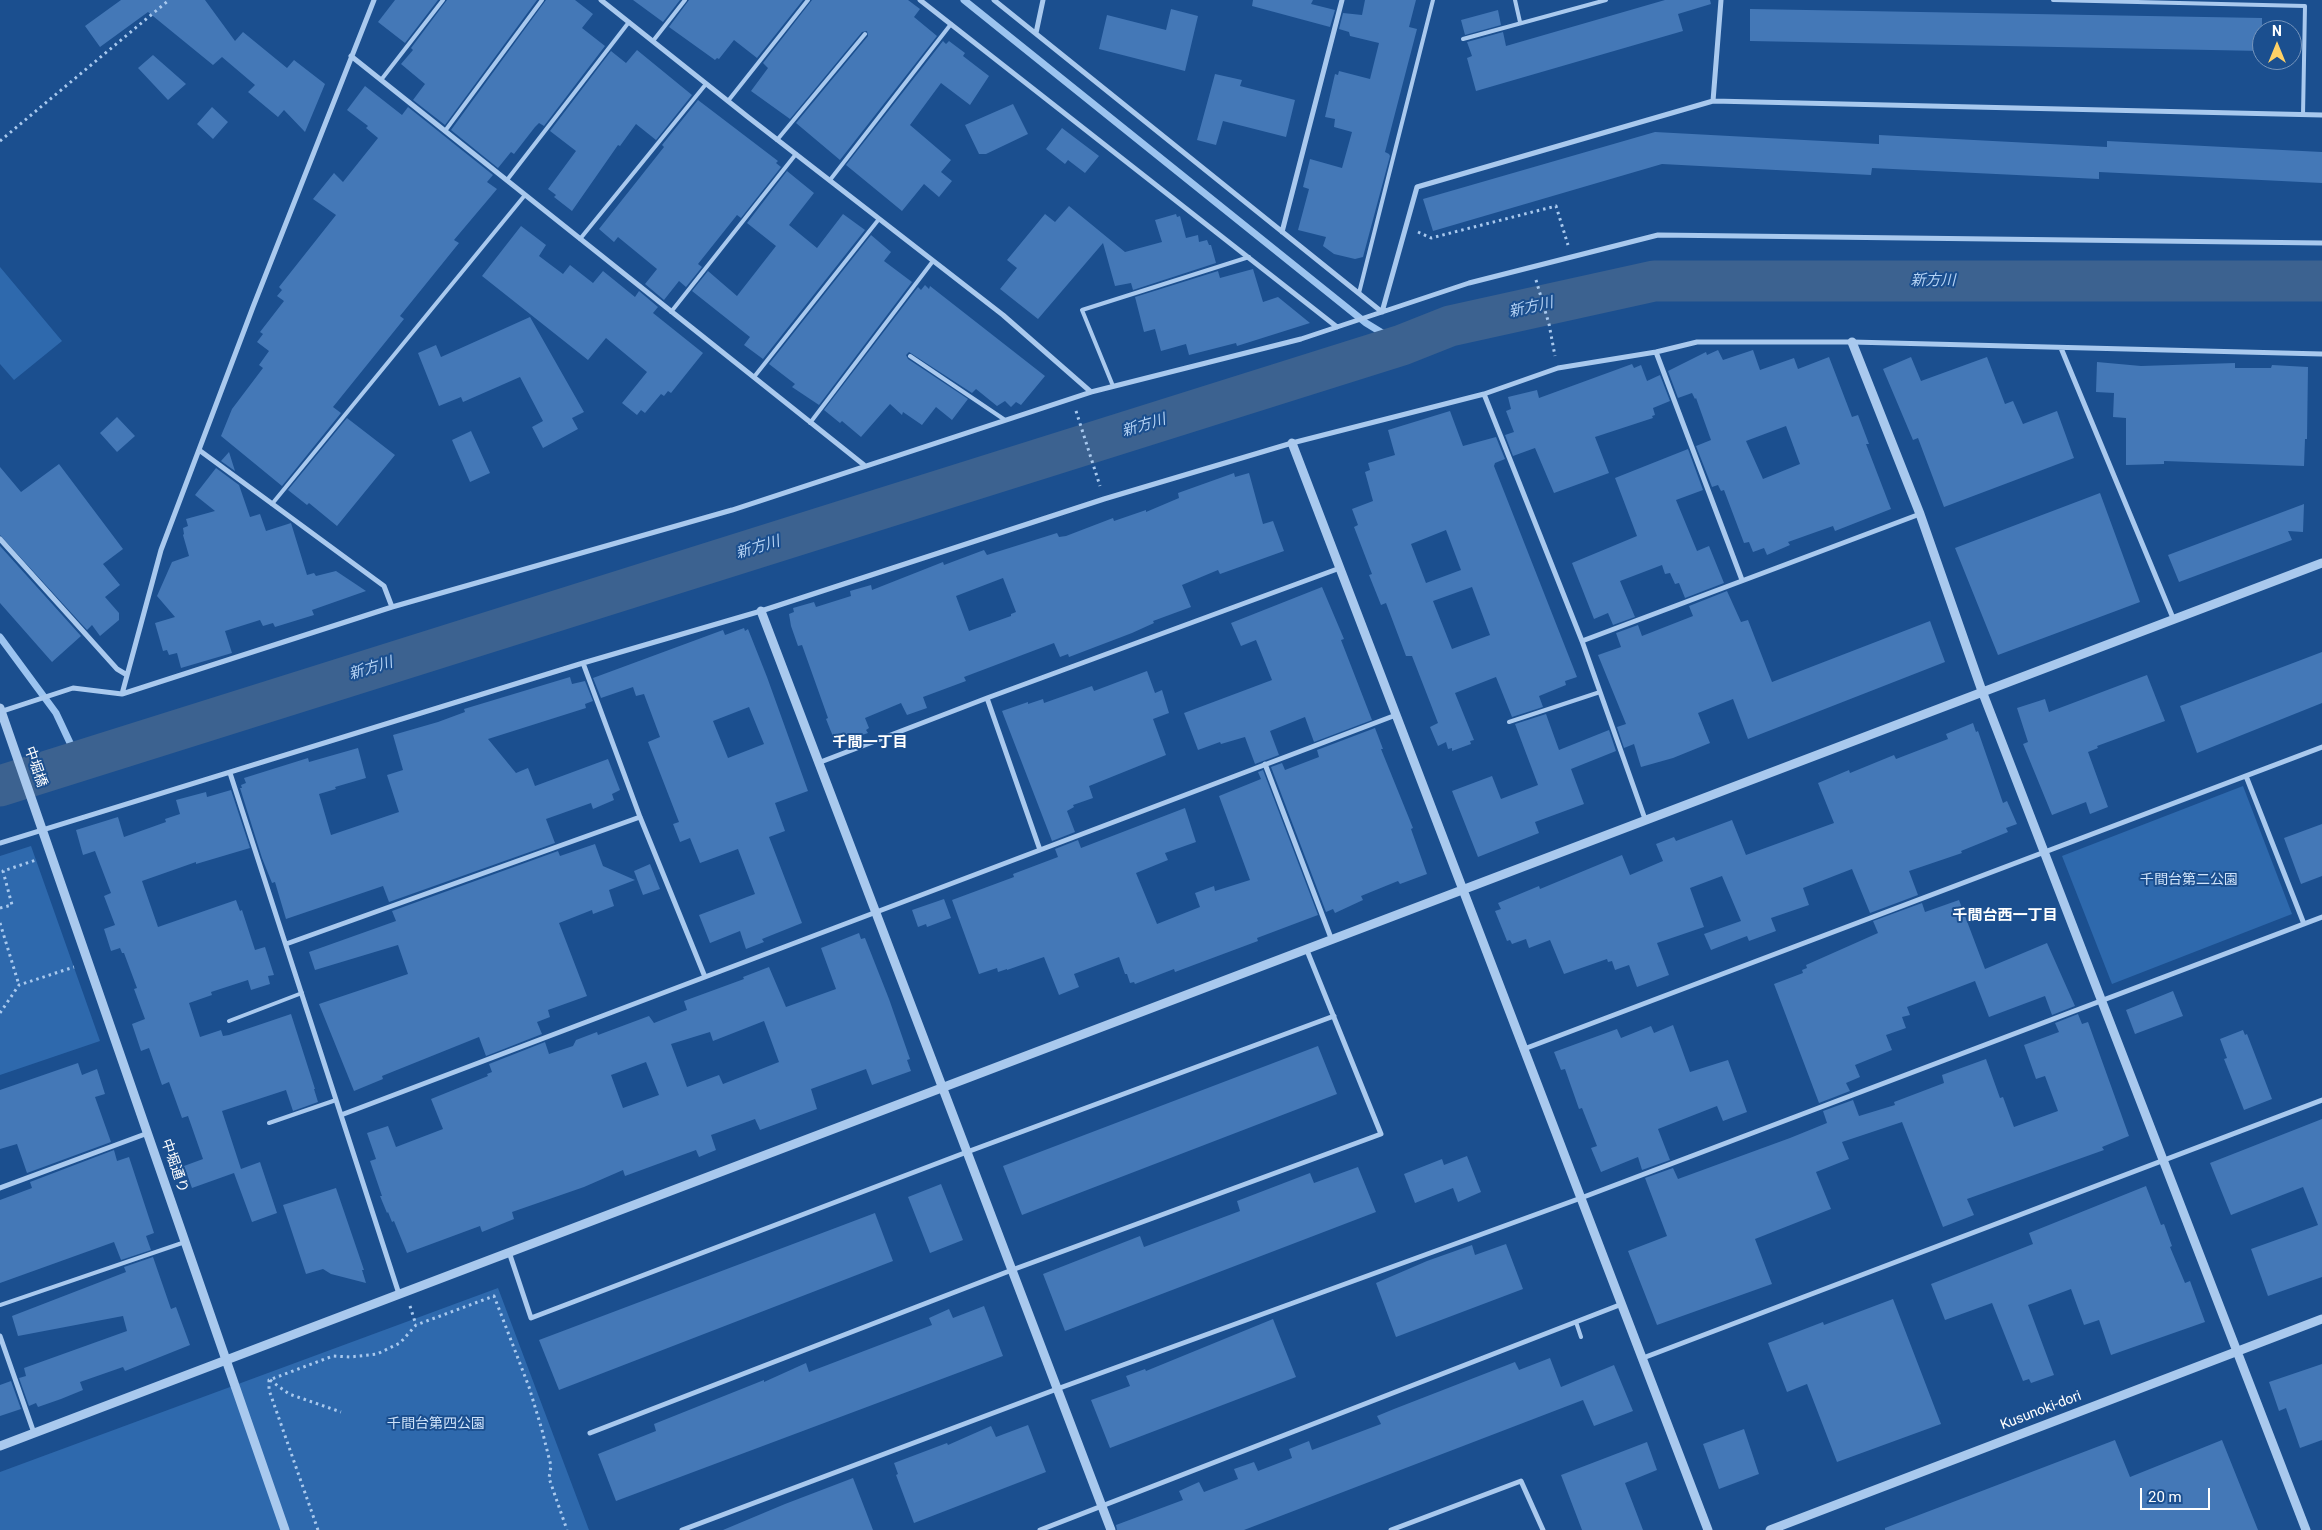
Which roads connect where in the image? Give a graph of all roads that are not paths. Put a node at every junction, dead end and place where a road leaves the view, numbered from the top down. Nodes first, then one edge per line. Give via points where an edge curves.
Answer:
1 (374, 0) edge
2 (443, 0) edge
3 (542, 0) edge
4 (601, 0) edge
5 (686, 0) edge
6 (808, 0) edge
7 (920, 0) edge
8 (994, 0) edge
9 (1043, 0) edge
10 (1342, 0) edge
11 (1433, 0) edge
12 (1516, 0) edge
13 (1606, 0) edge
14 (1721, 0) edge
15 (2053, 0) edge
16 (629, 22) junction
17 (1520, 22) junction
18 (951, 24) junction
19 (1036, 33) junction
20 (865, 34) dead end
21 (1463, 39) dead end
22 (653, 41) junction
23 (351, 56) junction
24 (381, 80) junction
25 (706, 84) junction
26 (728, 101) junction
27 (1712, 101) junction
28 (2303, 115) junction
29 (2322, 115) edge
30 (444, 131) junction
31 (777, 140) junction
32 (796, 154) junction
33 (507, 180) junction
34 (830, 180) junction
35 (525, 195) junction
36 (879, 219) junction
37 (1282, 232) junction
38 (580, 239) junction
39 (2322, 243) edge
40 (1249, 257) junction
41 (933, 260) junction
42 (1359, 293) junction
43 (672, 312) junction
44 (1382, 312) junction
45 (1337, 328) junction
46 (1852, 342) junction
47 (2061, 348) junction
48 (1656, 352) junction
49 (2322, 354) edge
50 (910, 356) dead end
51 (754, 377) junction
52 (1112, 386) junction
53 (1091, 392) junction
54 (1484, 394) junction
55 (1005, 420) junction
56 (810, 423) junction
57 (1292, 443) junction
58 (199, 450) junction
59 (864, 465) junction
60 (272, 504) junction
61 (1920, 514) junction
62 (0, 539) edge
63 (2322, 563) edge
64 (1340, 568) junction
65 (1742, 580) junction
66 (392, 607) junction
67 (761, 611) junction
68 (2173, 618) junction
69 (1582, 641) junction
70 (583, 663) junction
71 (127, 675) junction
72 (1982, 690) junction
73 (1600, 692) junction
74 (122, 694) junction
75 (987, 698) junction
76 (0, 711) edge
77 (1396, 714) junction
78 (1509, 722) dead end
79 (2322, 748) edge
80 (818, 762) junction
81 (1265, 764) junction
82 (230, 773) junction
83 (2246, 776) junction
84 (36, 811) joint
85 (640, 817) junction
86 (1645, 819) junction
87 (42, 828) junction
88 (0, 843) edge
89 (1040, 850) junction
90 (2045, 852) junction
91 (1463, 888) junction
92 (876, 912) junction
93 (2322, 917) edge
94 (2304, 924) junction
95 (1331, 938) junction
96 (286, 944) junction
97 (1306, 948) junction
98 (705, 977) junction
99 (302, 993) junction
100 (2103, 1001) junction
101 (1334, 1016) junction
102 (229, 1021) dead end
103 (1524, 1049) junction
104 (942, 1086) junction
105 (336, 1100) junction
106 (2322, 1100) edge
107 (341, 1115) junction
108 (270, 1122) dead end
109 (148, 1133) junction
110 (967, 1152) junction
111 (2165, 1160) junction
112 (0, 1188) edge
113 (1581, 1198) junction
114 (186, 1241) junction
115 (509, 1252) junction
116 (1012, 1270) junction
117 (399, 1294) junction
118 (1622, 1304) junction
119 (0, 1306) edge
120 (2322, 1319) edge
121 (1576, 1322) junction
122 (0, 1336) edge
123 (1581, 1337) dead end
124 (2238, 1351) junction
125 (1643, 1358) junction
126 (227, 1359) junction
127 (1057, 1389) junction
128 (34, 1433) junction
129 (590, 1433) dead end
130 (0, 1446) edge
131 (1102, 1507) junction
132 (285, 1530) edge
133 (682, 1530) edge
134 (1040, 1530) edge
135 (1111, 1530) edge
136 (1391, 1530) edge
137 (1543, 1530) edge
138 (1708, 1530) edge
139 (1770, 1530) edge
140 (2306, 1530) edge

1 - 23 street
2 - 24 lane
3 - 30 lane
4 - 16 street
5 - 22 lane
6 - 26 lane
7 - 18 street
8 - 19 street
9 - 19 street
10 - 37 street
11 - 42 lane
12 - 17 lane
13 - 17 lane
14 - 27 street
15 - 28 lane via 2305,6
16 - 22 street
16 - 33 lane
17 - 21 lane
18 - 34 lane
18 - 40 street
19 - 37 street
20 - 31 lane
22 - 25 street
23 - 24 street
23 - 58 street
24 - 30 street
25 - 26 street
25 - 38 lane
26 - 31 street
27 - 28 street
27 - 44 street via 1417,187
28 - 29 street
30 - 33 street
31 - 32 street
32 - 34 street
32 - 43 lane
33 - 35 street
34 - 36 street
35 - 38 street
35 - 60 lane
36 - 41 street
36 - 51 lane
37 - 42 street
38 - 43 street
39 - 44 street via 1658,235 1468,283
40 - 45 street
40 - 52 lane via 1082,310
41 - 53 street via 1003,315
41 - 56 lane
42 - 44 street
43 - 51 street
44 - 45 street
45 - 52 street via 1301,340
46 - 47 street
46 - 48 street via 1697,342
46 - 61 street
47 - 49 street
47 - 68 street
48 - 54 street via 1558,368
48 - 65 street
50 - 55 lane
51 - 56 street
52 - 53 street
53 - 55 street
54 - 57 street
54 - 69 street
55 - 59 street
56 - 59 street
57 - 64 street
57 - 67 street via 1104,499
58 - 60 street
58 - 71 street via 161,550
59 - 66 street via 732,510
60 - 66 street via 384,586
61 - 65 street
61 - 72 street
62 - 71 street via 117,669
63 - 68 street
64 - 75 street
64 - 77 street
65 - 69 street
66 - 74 street
67 - 70 street
67 - 80 street
68 - 72 street
69 - 73 street
70 - 82 street
70 - 85 street
71 - 74 street
72 - 86 street
72 - 90 street
73 - 78 lane
73 - 86 street
74 - 76 street via 73,688
75 - 80 street
75 - 89 street
76 - 84 street, 中堀橋
77 - 81 street
77 - 91 street
79 - 83 street
80 - 92 street
81 - 89 street
81 - 95 street
82 - 87 street
82 - 96 street
83 - 90 street
83 - 94 street
84 - 87 street, 中堀通り
85 - 96 street
85 - 98 street
86 - 91 street
87 - 88 street
87 - 109 street, 中堀通り
89 - 92 street
90 - 100 street
90 - 103 street
91 - 95 street
91 - 103 street
92 - 98 street
92 - 104 street
93 - 94 street
94 - 100 street
95 - 97 street
96 - 99 street
97 - 101 street
97 - 104 street
98 - 107 street
99 - 102 lane
99 - 105 street
100 - 111 street
100 - 113 street
101 - 110 street
101 - 116 street via 1381,1134
103 - 113 street
104 - 110 street
104 - 115 street
105 - 107 street
105 - 108 lane
106 - 111 street
107 - 117 street
109 - 112 street
109 - 114 street, 中堀通り
110 - 115 street via 531,1318
110 - 116 street
111 - 124 street
111 - 125 street
113 - 118 street
113 - 127 street
114 - 119 lane
114 - 126 street, 中堀通り
115 - 117 street
116 - 127 street
116 - 129 street
117 - 126 street
118 - 121 street
118 - 125 street
120 - 124 street, Kusunoki-dori
121 - 123 lane
121 - 131 street
122 - 128 street
124 - 139 street, Kusunoki-dori
124 - 140 street
125 - 138 street
126 - 128 street
126 - 132 street, 中堀通り
127 - 131 street
127 - 133 street
128 - 130 street
131 - 134 street
131 - 135 street
136 - 137 street via 1521,1481

